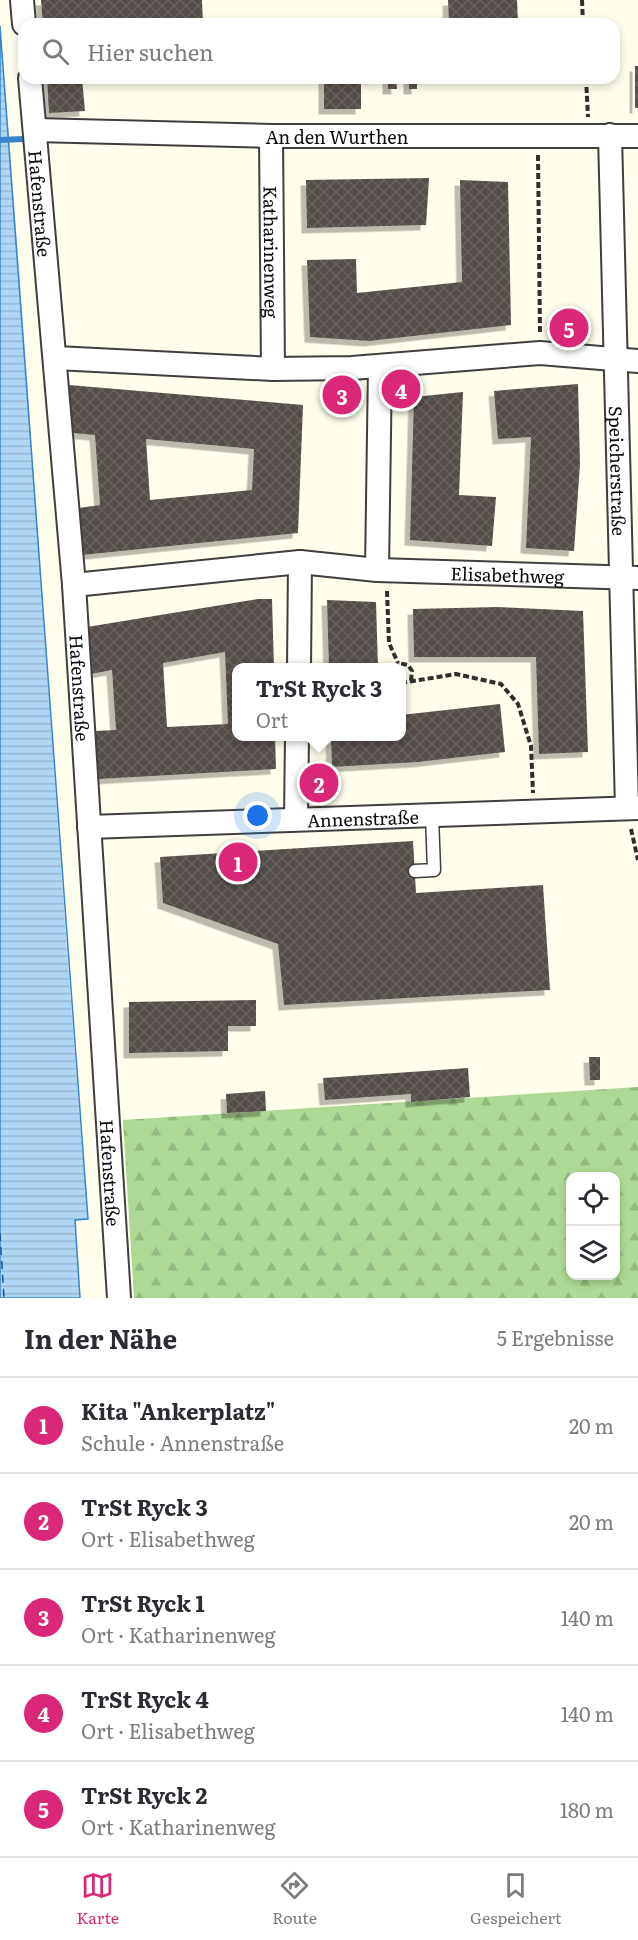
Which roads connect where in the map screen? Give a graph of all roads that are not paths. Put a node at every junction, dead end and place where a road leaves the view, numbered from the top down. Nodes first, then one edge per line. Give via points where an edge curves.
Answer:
1 (22, 0) edge
2 (24, 18) edge
3 (31, 84) edge
4 (35, 130) junction
5 (271, 135) junction
6 (599, 135) junction
7 (638, 136) edge
8 (56, 358) junction
9 (627, 360) edge
10 (380, 366) junction
11 (273, 369) junction
12 (300, 562) junction
13 (381, 570) junction
14 (630, 577) edge
15 (74, 585) junction
16 (298, 663) edge
17 (297, 741) edge
18 (632, 808) edge
19 (432, 816) junction
20 (296, 818) junction
21 (89, 827) junction
22 (415, 871) dead end
23 (119, 1298) edge

1 - 2 street
3 - 4 street, Hafenstraße
4 - 5 street, An den Wurthen
4 - 8 street, Hafenstraße
5 - 6 street, An den Wurthen
5 - 11 street, Katharinenweg
6 - 7 street, An den Wurthen
6 - 9 street, Speicherstraße
8 - 11 street
8 - 15 street, Hafenstraße
9 - 10 street via 540,353
9 - 14 street, Speicherstraße
10 - 11 street
10 - 13 street
12 - 13 street, Elisabethweg
12 - 15 street, Elisabethweg
12 - 16 street
13 - 14 street, Elisabethweg
14 - 18 street, Speicherstraße
15 - 21 street, Hafenstraße
17 - 20 street
18 - 19 street, Annenstraße
19 - 20 street, Annenstraße
19 - 22 lane via 434,870
20 - 21 street, Annenstraße
21 - 23 street, Hafenstraße

